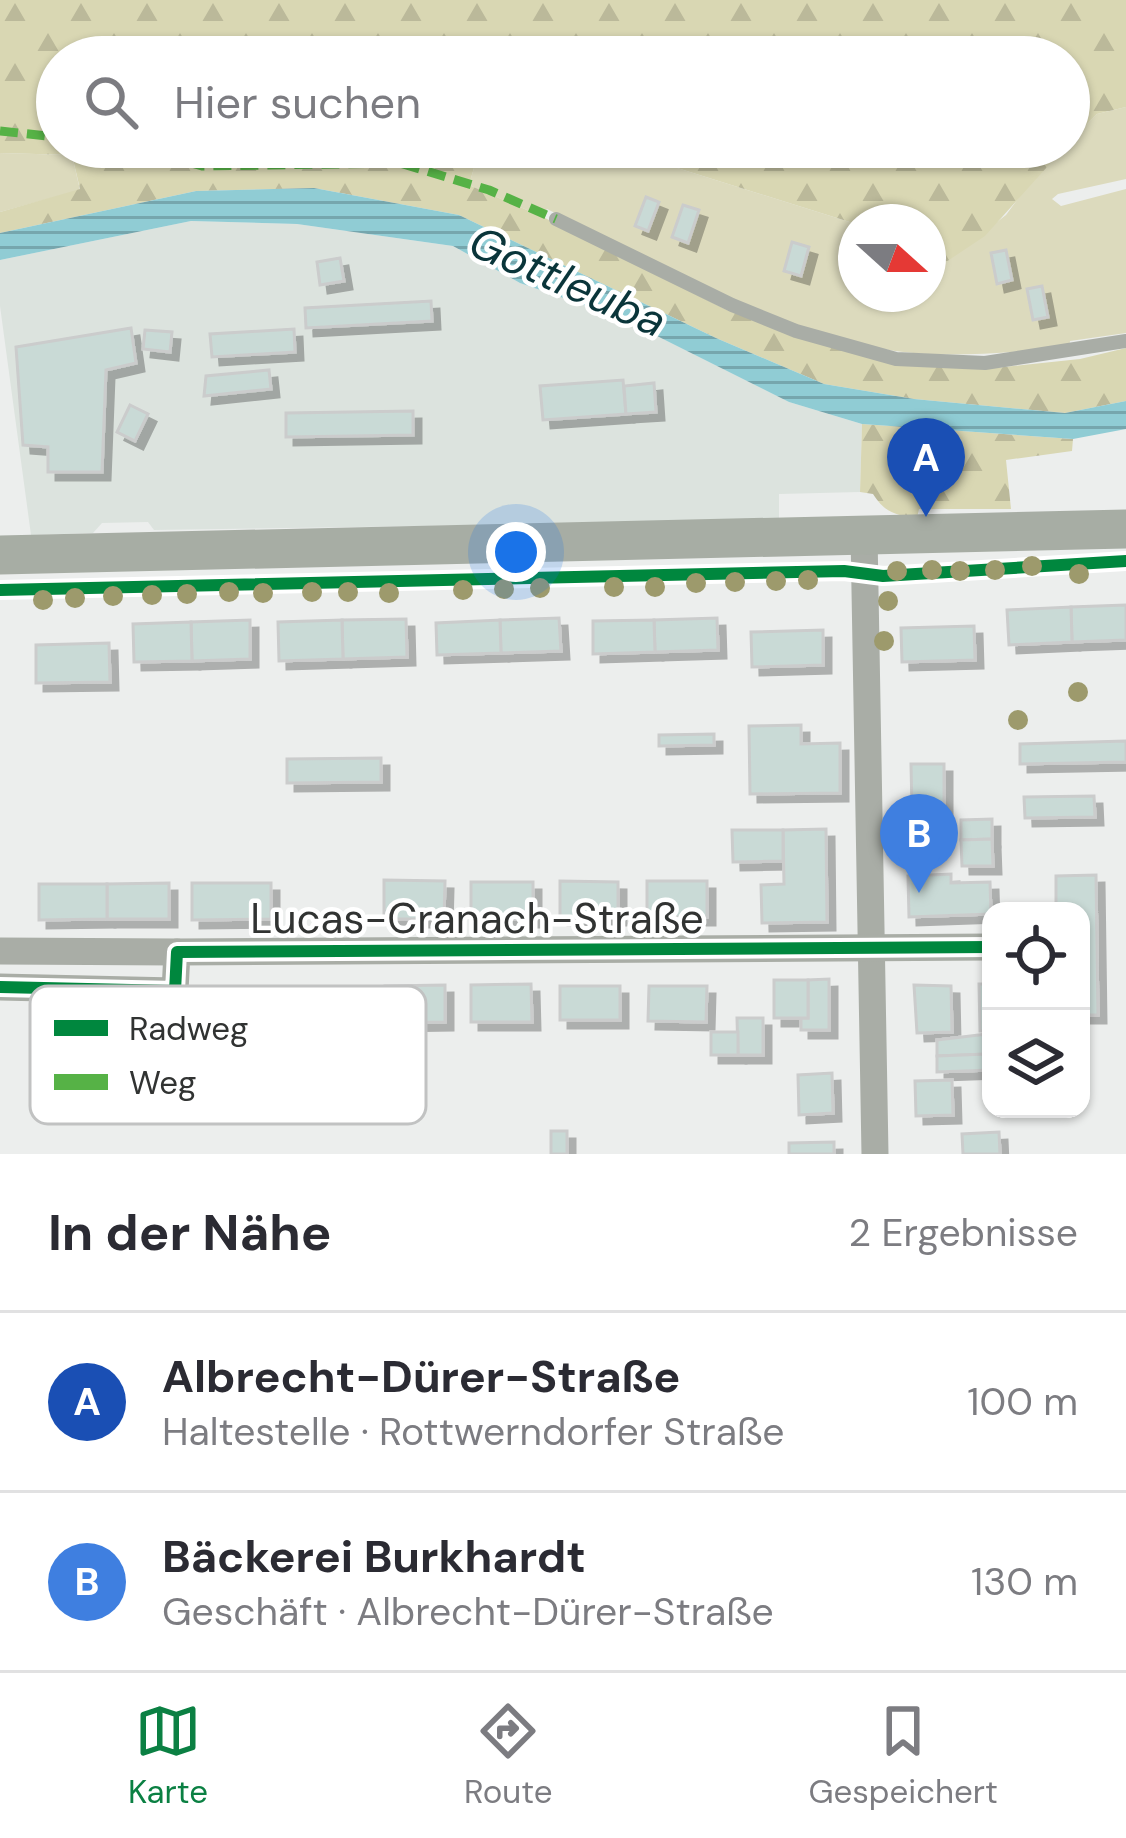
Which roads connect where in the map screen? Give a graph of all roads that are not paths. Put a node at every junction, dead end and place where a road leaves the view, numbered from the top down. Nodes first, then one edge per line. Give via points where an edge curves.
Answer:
1 (556, 219) dead end
2 (1126, 341) edge
3 (1126, 529) edge
4 (864, 534) junction
5 (0, 555) edge
6 (982, 947) edge
7 (0, 950) edge
8 (873, 950) junction
9 (177, 952) junction
10 (176, 986) edge
11 (0, 987) edge
12 (30, 988) edge
13 (875, 1154) edge

1 - 2 lane via 796,331 896,358 985,363
3 - 4 main road
4 - 5 main road
4 - 8 street
6 - 8 street, Lucas-Cranach-Straße
7 - 9 street, Lucas-Cranach-Straße
8 - 9 street, Lucas-Cranach-Straße
8 - 13 street
9 - 10 street
11 - 12 street

